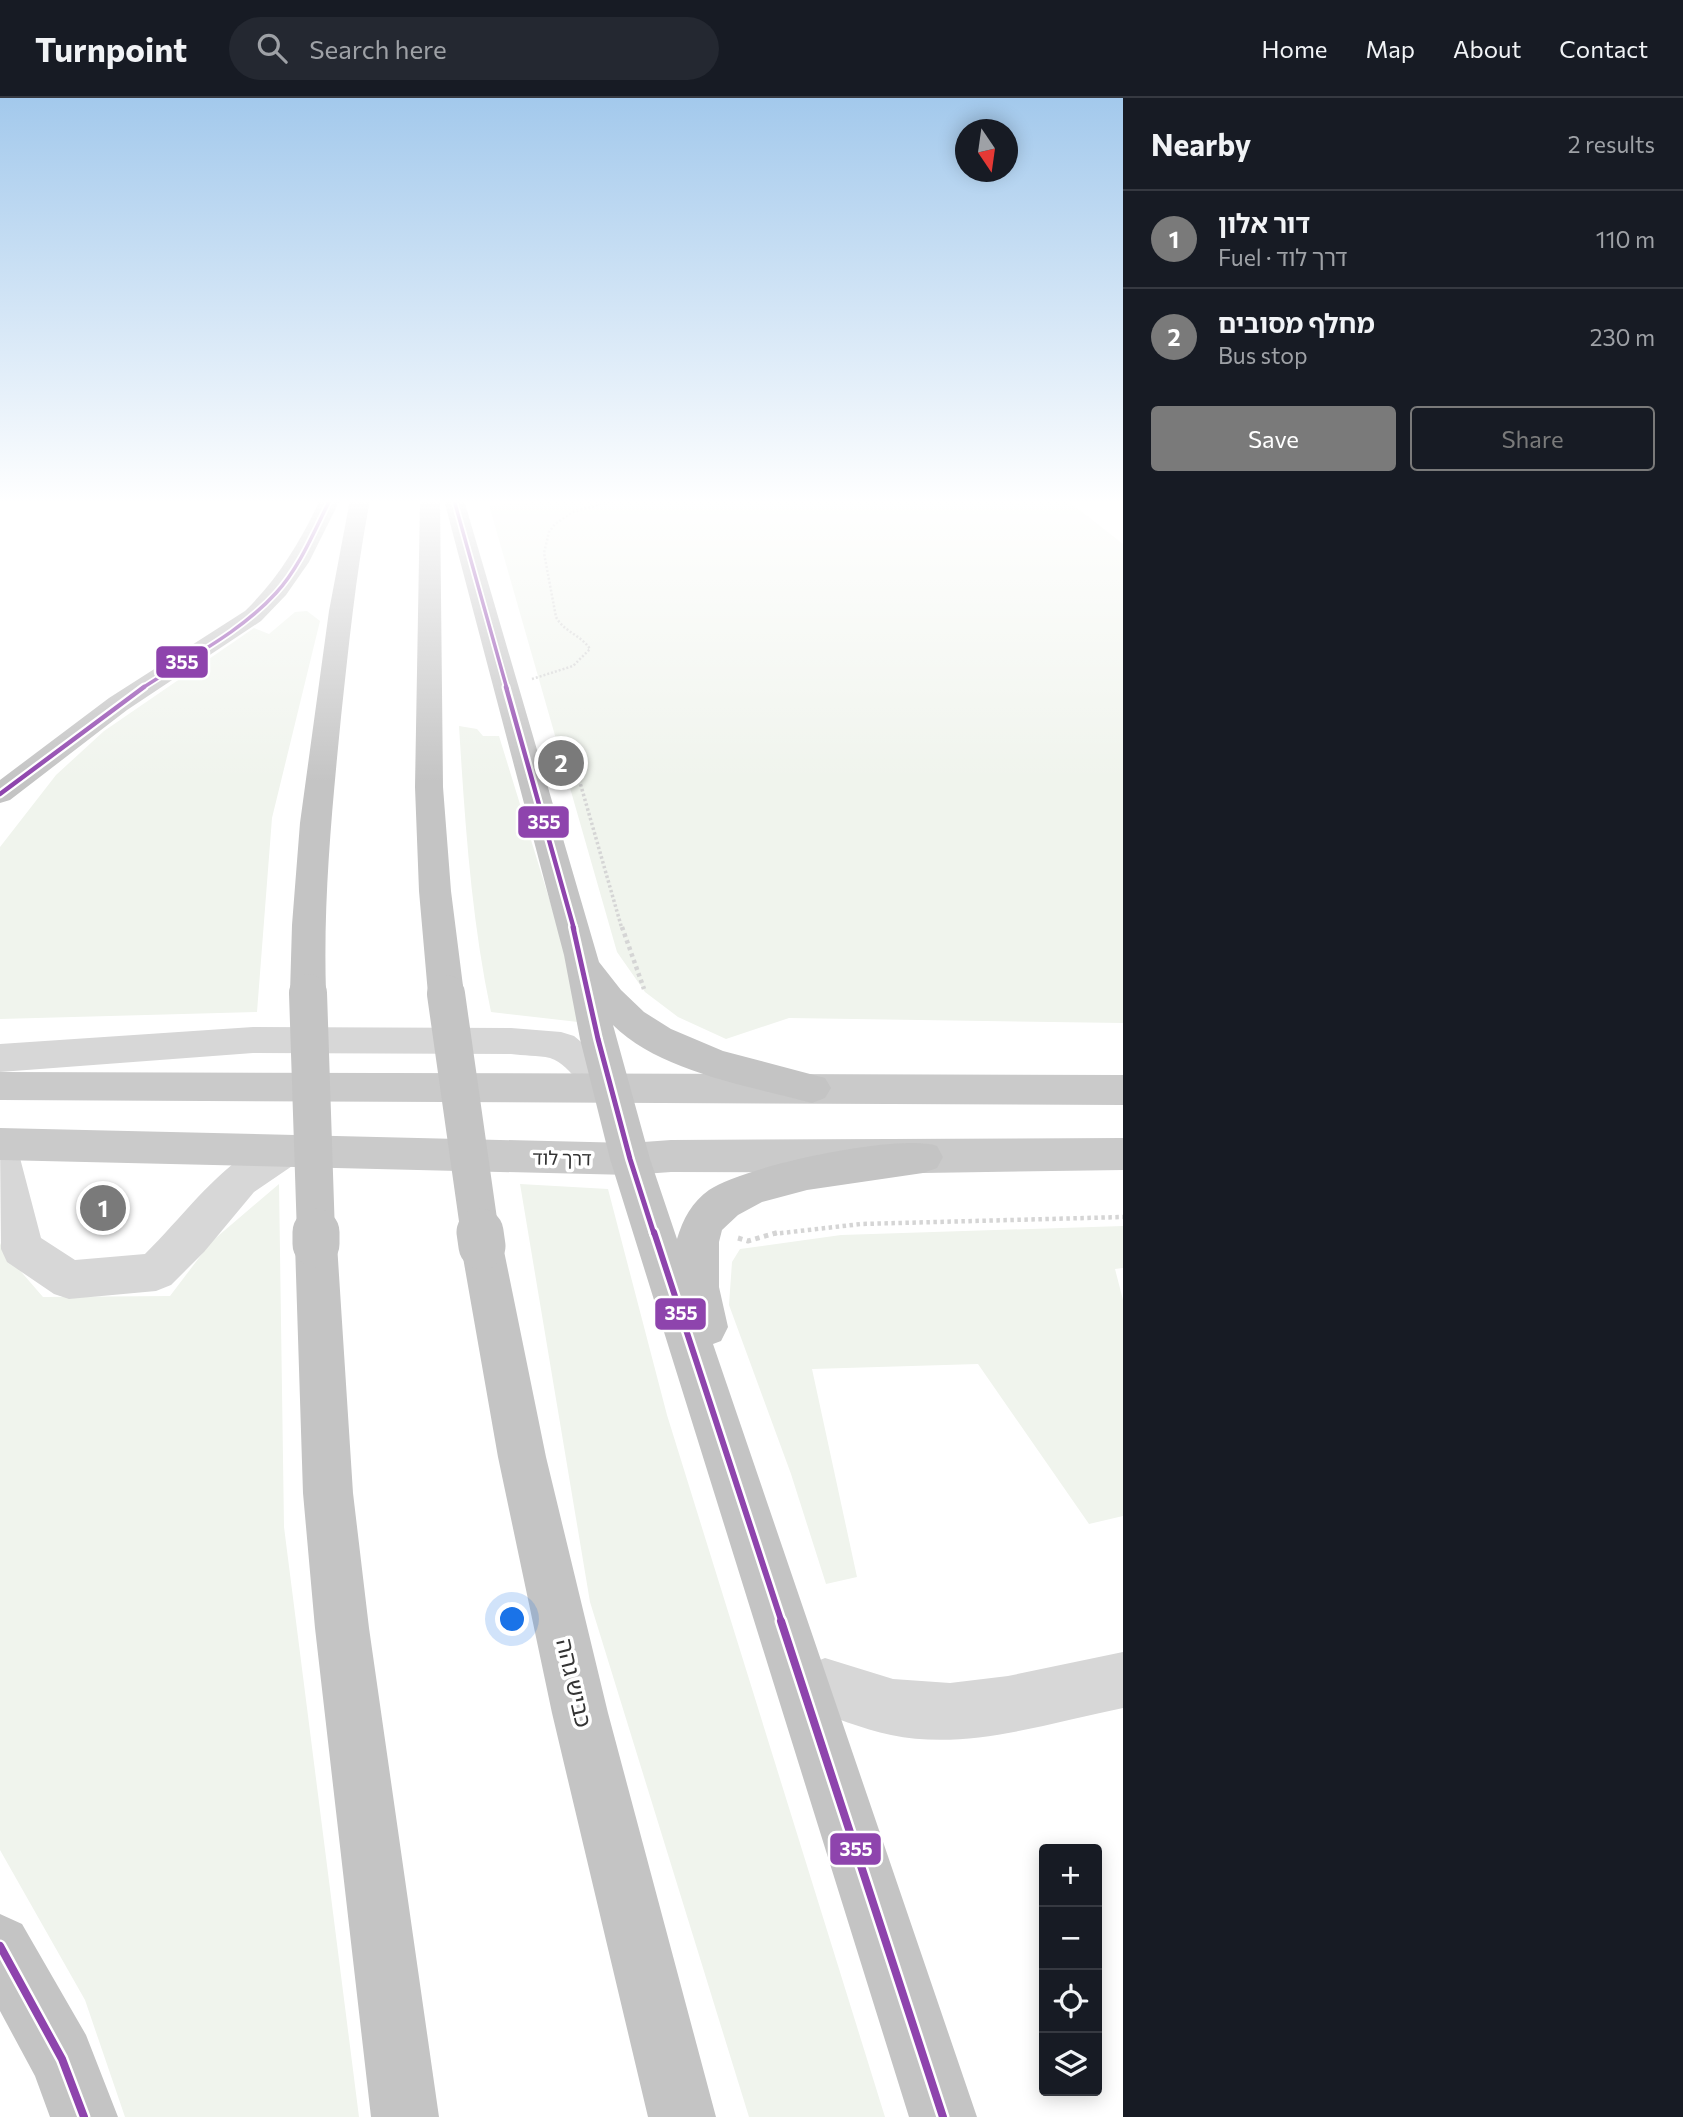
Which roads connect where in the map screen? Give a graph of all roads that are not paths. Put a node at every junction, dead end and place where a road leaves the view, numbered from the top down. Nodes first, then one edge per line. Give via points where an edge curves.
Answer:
1 (276, 594) edge
2 (343, 594) edge
3 (432, 594) edge
4 (481, 594) edge
5 (0, 794) edge
6 (581, 955) junction
7 (0, 1058) edge
8 (0, 1086) edge
9 (610, 1087) junction
10 (812, 1088) junction
11 (1123, 1090) edge
12 (0, 1144) edge
13 (284, 1151) junction
14 (1123, 1154) edge
15 (923, 1157) junction
16 (0, 1158) edge
17 (630, 1159) junction
18 (1123, 1680) edge
19 (825, 1686) junction
20 (0, 1946) edge
21 (911, 2019) junction
22 (84, 2117) edge
23 (405, 2117) edge
24 (682, 2117) edge
25 (943, 2117) edge

1 - 5 highway via 253,616 118,704
2 - 23 highway, bridge via 316,811 306,941 316,1244 328,1493
3 - 24 highway, כביש גהה, bridge via 429,789 446,994 481,1246 522,1457 577,1699
4 - 6 highway
6 - 9 highway
6 - 10 highway via 602,994 646,1034 689,1055
7 - 9 lane via 253,1040 511,1041 561,1046
8 - 9 main road
9 - 10 main road
9 - 17 highway
10 - 11 main road
12 - 13 main road, דרך לוד
13 - 16 lane via 240,1180 156,1272 69,1280 23,1249
13 - 17 main road, דרך לוד
14 - 15 main road, דרך לוד
15 - 17 main road, דרך לוד
15 - 19 highway via 779,1179 722,1200 705,1220 696,1253 697,1299
17 - 21 highway
18 - 19 lane via 967,1711 892,1706
19 - 21 highway
20 - 22 highway via 62,2059
21 - 25 highway

